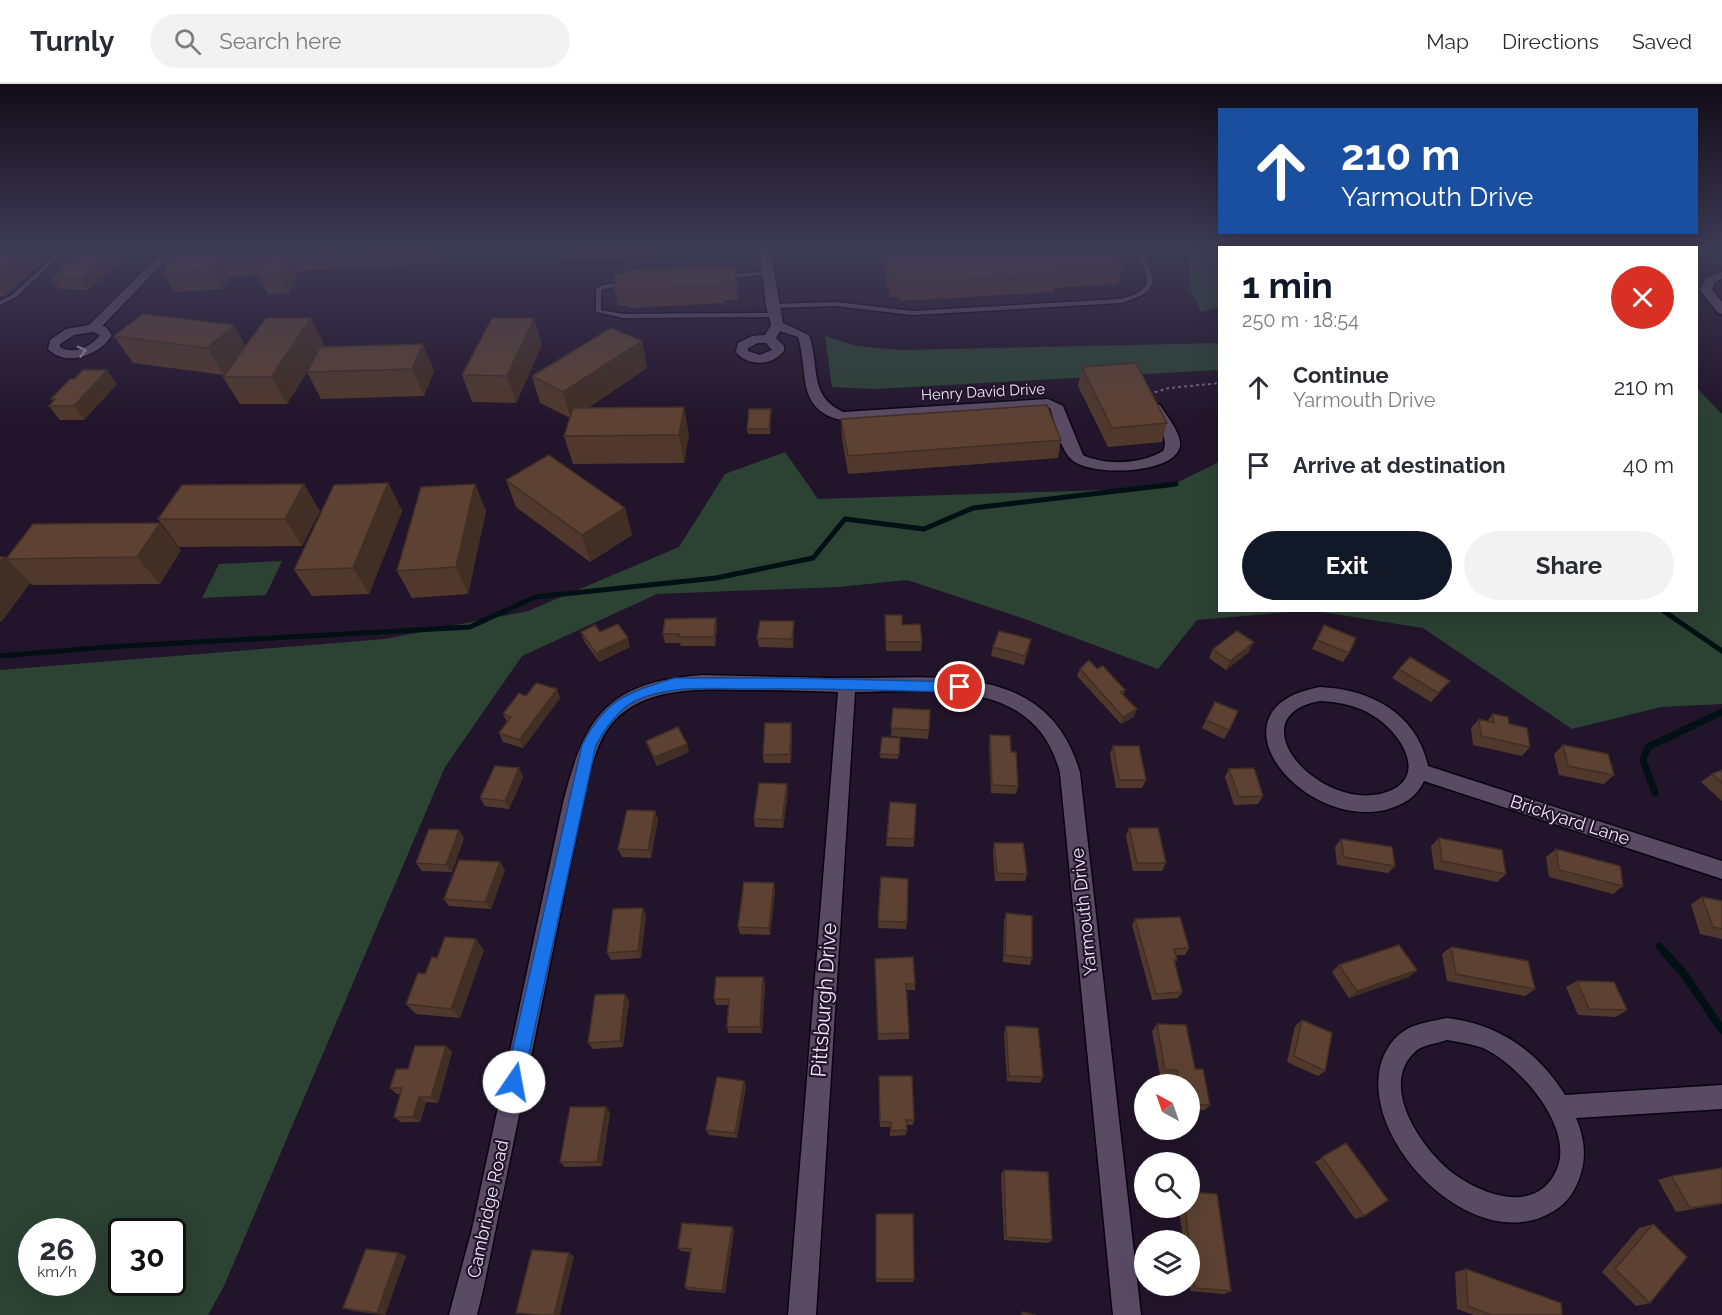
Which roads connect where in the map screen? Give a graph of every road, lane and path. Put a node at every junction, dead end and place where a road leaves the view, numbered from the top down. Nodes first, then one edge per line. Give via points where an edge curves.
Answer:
1 (115, 305) edge
2 (598, 305) edge
3 (773, 305) edge
4 (829, 305) edge
5 (848, 305) edge
6 (1043, 305) edge
7 (775, 316) junction
8 (93, 328) dead end
9 (769, 339) dead end
10 (1218, 383) edge
11 (1148, 394) joint
12 (847, 685) junction
13 (1418, 771) junction
14 (1722, 870) edge
15 (1722, 1097) edge
16 (1560, 1107) junction
17 (463, 1315) edge
18 (802, 1315) edge
19 (1127, 1315) edge

1 - 8 street
2 - 7 lane via 598,311 622,316
3 - 7 street
4 - 7 lane
5 - 6 lane via 912,313
7 - 9 street
7 - 11 street, Henry David Drive via 788,339 807,346 814,395 822,408 850,417 1048,403 1056,406 1076,457 1095,464 1135,465 1151,462 1171,452 1173,447
10 - 11 path
12 - 17 street, Cambridge Road via 674,684 630,698 599,727 589,745 573,808 486,1228
12 - 18 street, Pittsburgh Drive
12 - 19 street, Yarmouth Drive via 960,687 1006,696 1041,718 1065,751
13 - 13 street via 1416,753 1407,736 1383,713 1363,702 1330,694 1310,696 1287,707 1278,720 1276,737 1288,766 1315,790 1339,801 1365,806 1387,803 1412,787
13 - 14 street, Brickyard Lane
15 - 16 street
16 - 16 street via 1572,1152 1561,1189 1552,1198 1528,1209 1498,1208 1450,1188 1412,1150 1391,1105 1392,1065 1404,1046 1423,1033 1447,1029 1475,1034 1503,1047 1530,1067

